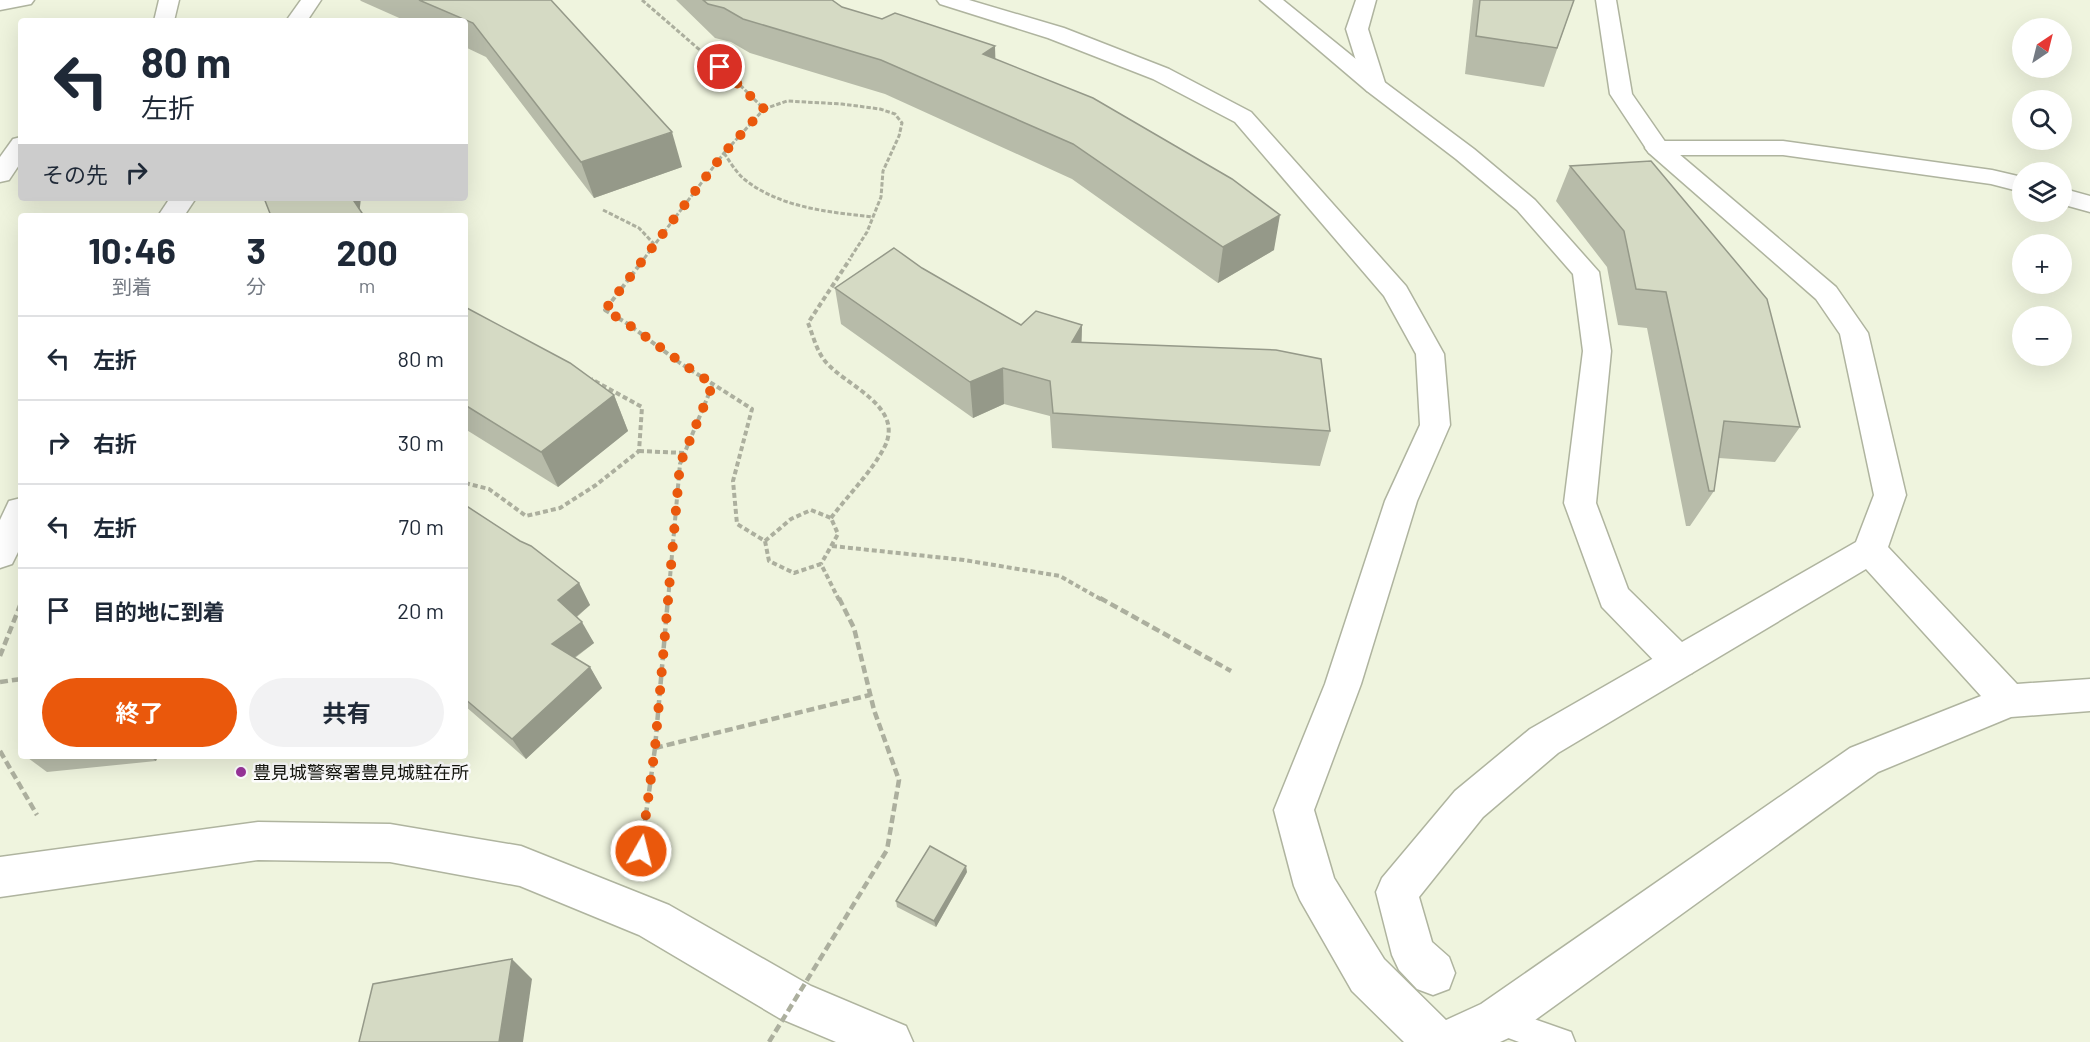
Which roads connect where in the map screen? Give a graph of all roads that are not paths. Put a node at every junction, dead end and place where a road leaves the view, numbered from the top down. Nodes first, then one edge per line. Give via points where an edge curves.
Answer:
1 (24, 0) edge
2 (169, 0) edge
3 (311, 0) edge
4 (947, 0) edge
5 (1270, 0) edge
6 (1366, 0) edge
7 (1606, 0) edge
8 (0, 4) edge
9 (165, 18) edge
10 (298, 18) edge
11 (1375, 86) junction
12 (18, 148) edge
13 (1657, 148) junction
14 (0, 175) edge
15 (2012, 182) edge
16 (2072, 199) edge
17 (2090, 204) edge
18 (18, 516) edge
19 (1870, 550) junction
20 (0, 555) edge
21 (1679, 662) junction
22 (2090, 695) edge
23 (2009, 701) junction
24 (0, 877) edge
25 (1433, 974) dead end
26 (1497, 1020) junction
27 (890, 1042) edge
28 (1436, 1042) edge
29 (1449, 1042) edge
30 (1561, 1042) edge

1 - 8 street
2 - 9 street
3 - 10 street
4 - 28 street via 1056,33 1161,74 1243,117 1396,292 1430,354 1435,425 1401,501 1343,684 1294,810 1315,886 1368,975
5 - 11 street
6 - 11 street via 1357,29
7 - 13 street via 1622,94
11 - 21 street via 1526,206 1586,272 1597,351 1580,503 1614,597
12 - 14 street
13 - 15 street via 1783,148
13 - 19 street via 1826,293 1854,333 1890,495
16 - 17 street
18 - 20 street
19 - 21 street
19 - 23 street
21 - 25 street via 1544,741 1469,804 1397,892 1414,955
22 - 23 street
23 - 26 street via 1864,760
24 - 27 street via 258,841 390,843 521,866 654,920 795,1002
26 - 29 street
26 - 30 lane

